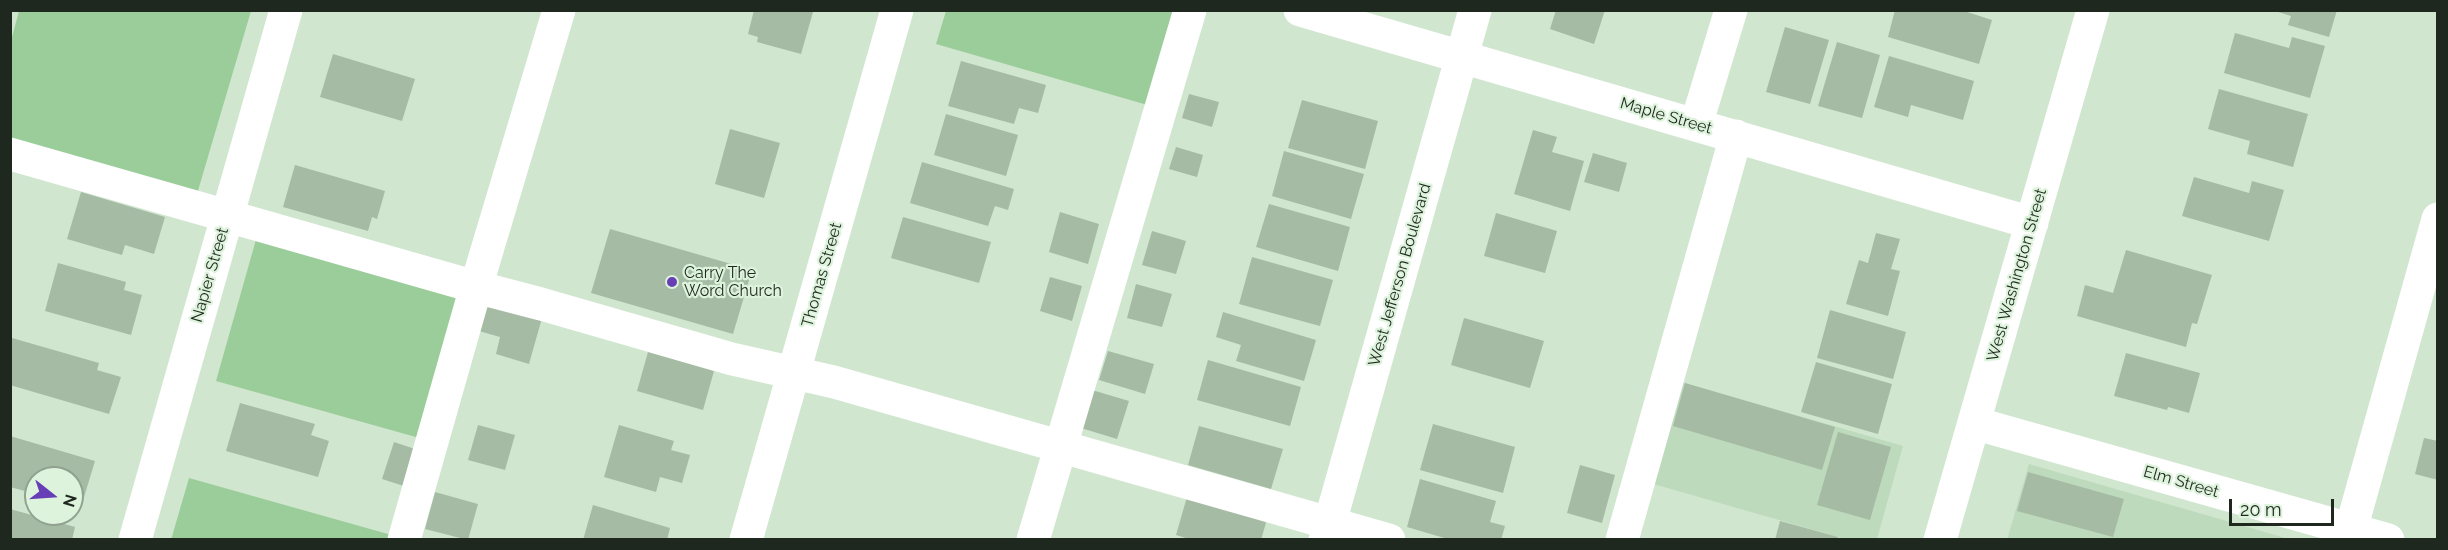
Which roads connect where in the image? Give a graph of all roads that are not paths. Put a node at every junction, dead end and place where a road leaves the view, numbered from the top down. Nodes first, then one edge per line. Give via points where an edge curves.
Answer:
1 (286, 10) edge
2 (559, 10) edge
3 (897, 10) edge
4 (1190, 10) edge
5 (1300, 10) edge
6 (1475, 10) edge
7 (1731, 10) edge
8 (2093, 10) edge
9 (1462, 58) junction
10 (1696, 125) junction
11 (1736, 136) junction
12 (10, 154) edge
13 (226, 217) junction
14 (2438, 219) edge
15 (2032, 224) junction
16 (476, 287) junction
17 (794, 375) junction
18 (1974, 423) junction
19 (1060, 445) junction
20 (1327, 531) edge
21 (2349, 535) edge
22 (135, 540) edge
23 (404, 540) edge
24 (746, 540) edge
25 (1033, 540) edge
26 (1389, 540) edge
27 (1622, 540) edge
28 (1940, 540) edge
29 (2388, 540) edge

1 - 13 street, Napier Street
2 - 16 street
3 - 17 street, Thomas Street
4 - 19 street
5 - 9 street, Maple Street
6 - 9 street, West Jefferson Boulevard
7 - 10 street
8 - 15 street, West Washington Street
9 - 10 street, Maple Street
9 - 20 street, West Jefferson Boulevard
10 - 11 street, Maple Street
11 - 15 street, Maple Street
11 - 27 street
12 - 13 street
13 - 16 street
13 - 22 street, Napier Street
14 - 21 street
15 - 18 street, West Washington Street
16 - 17 street
16 - 23 street
17 - 19 street via 834,382
17 - 24 street, Thomas Street
18 - 21 street, Elm Street
18 - 28 street, West Washington Street
19 - 20 street
19 - 25 street
20 - 26 street
21 - 29 street, Elm Street

